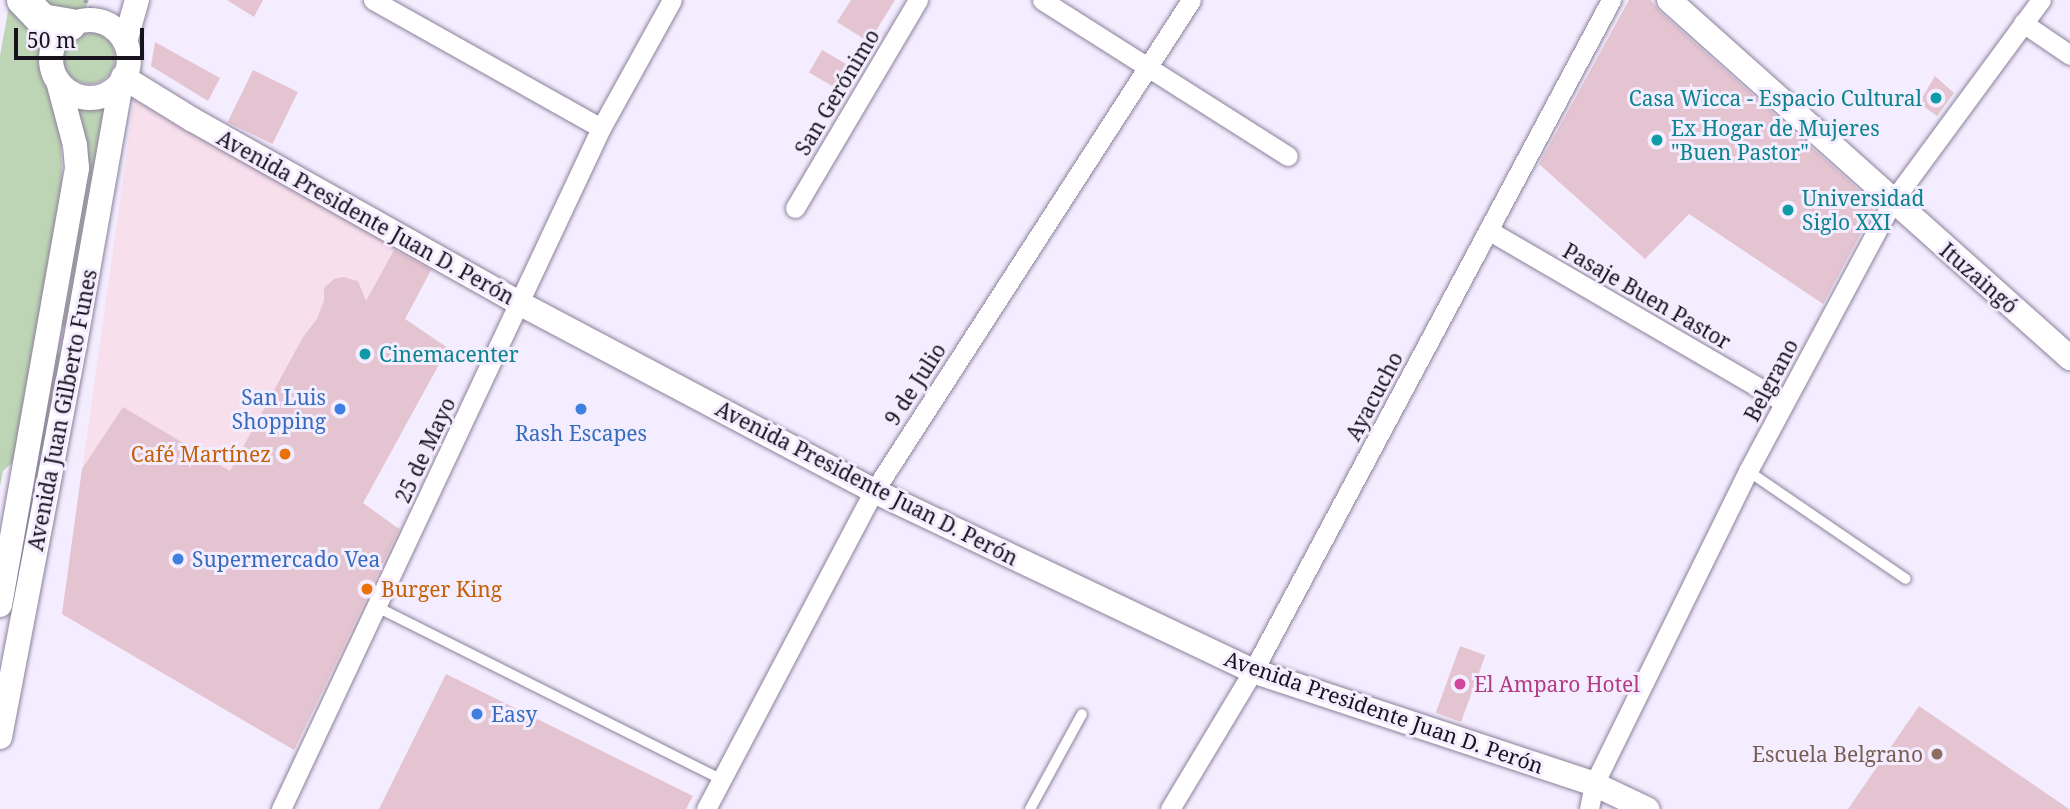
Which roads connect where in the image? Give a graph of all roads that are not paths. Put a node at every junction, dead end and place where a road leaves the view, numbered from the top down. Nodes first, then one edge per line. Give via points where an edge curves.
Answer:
1 (23, 0) edge
2 (137, 0) edge
3 (373, 0) edge
4 (672, 0) edge
5 (918, 0) edge
6 (1042, 0) edge
7 (1191, 0) edge
8 (1611, 0) edge
9 (1669, 0) edge
10 (2041, 0) edge
11 (89, 12) edge
12 (2023, 23) junction
13 (125, 43) junction
14 (2070, 55) edge
15 (1147, 67) junction
16 (122, 79) junction
17 (58, 81) junction
18 (601, 128) junction
19 (1288, 156) dead end
20 (1892, 202) junction
21 (795, 208) dead end
22 (1488, 230) junction
23 (519, 303) junction
24 (46, 340) junction
25 (75, 344) junction
26 (2070, 358) edge
27 (1784, 402) junction
28 (27, 456) junction
29 (1748, 471) junction
30 (874, 491) junction
31 (0, 519) edge
32 (1906, 579) dead end
33 (0, 605) edge
34 (377, 607) junction
35 (1253, 671) junction
36 (1082, 714) dead end
37 (0, 737) edge
38 (721, 779) junction
39 (1594, 784) junction
40 (281, 809) edge
41 (706, 809) edge
42 (1030, 809) edge
43 (1170, 809) edge
44 (1589, 809) edge
45 (1647, 809) edge

1 - 11 highway via 42,20
2 - 13 street
3 - 18 street
4 - 18 street, 25 de Mayo
5 - 21 street, San Gerónimo
6 - 15 street
7 - 15 street, 9 de Julio
8 - 22 street, Ayacucho
9 - 20 street, Ituzaingó
10 - 12 street, Belgrano
11 - 13 street via 112,27
11 - 17 street via 54,44 51,57
12 - 14 street
12 - 20 street, Belgrano
13 - 16 street via 128,62
15 - 19 street
15 - 30 street, 9 de Julio
16 - 17 street via 101,96 89,98 66,90
16 - 23 street, Avenida Presidente Juan D. Perón
16 - 25 street, Avenida Juan Gilberto Funes
17 - 24 street, Avenida Juan Gilberto Funes via 77,168
18 - 23 street, 25 de Mayo
20 - 26 street, Ituzaingó
20 - 27 street, Belgrano
22 - 27 street, Pasaje Buen Pastor
22 - 35 street, Ayacucho
23 - 30 street, Avenida Presidente Juan D. Perón
23 - 34 street, 25 de Mayo
24 - 25 street
24 - 28 street, Avenida Juan Gilberto Funes
25 - 37 street, Avenida Juan Gilberto Funes
27 - 29 street, Belgrano
28 - 31 street via 9,475
28 - 33 street, Avenida Juan Gilberto Funes
29 - 32 lane
29 - 39 street, Belgrano
30 - 35 street, Avenida Presidente Juan D. Perón
30 - 38 street, 9 de Julio
34 - 38 lane
34 - 40 street, 25 de Mayo
35 - 39 street, Avenida Presidente Juan D. Perón
35 - 43 street, Ayacucho
36 - 42 lane
38 - 41 street, 9 de Julio
39 - 44 street, Belgrano
39 - 45 street, Avenida Presidente Juan D. Perón

